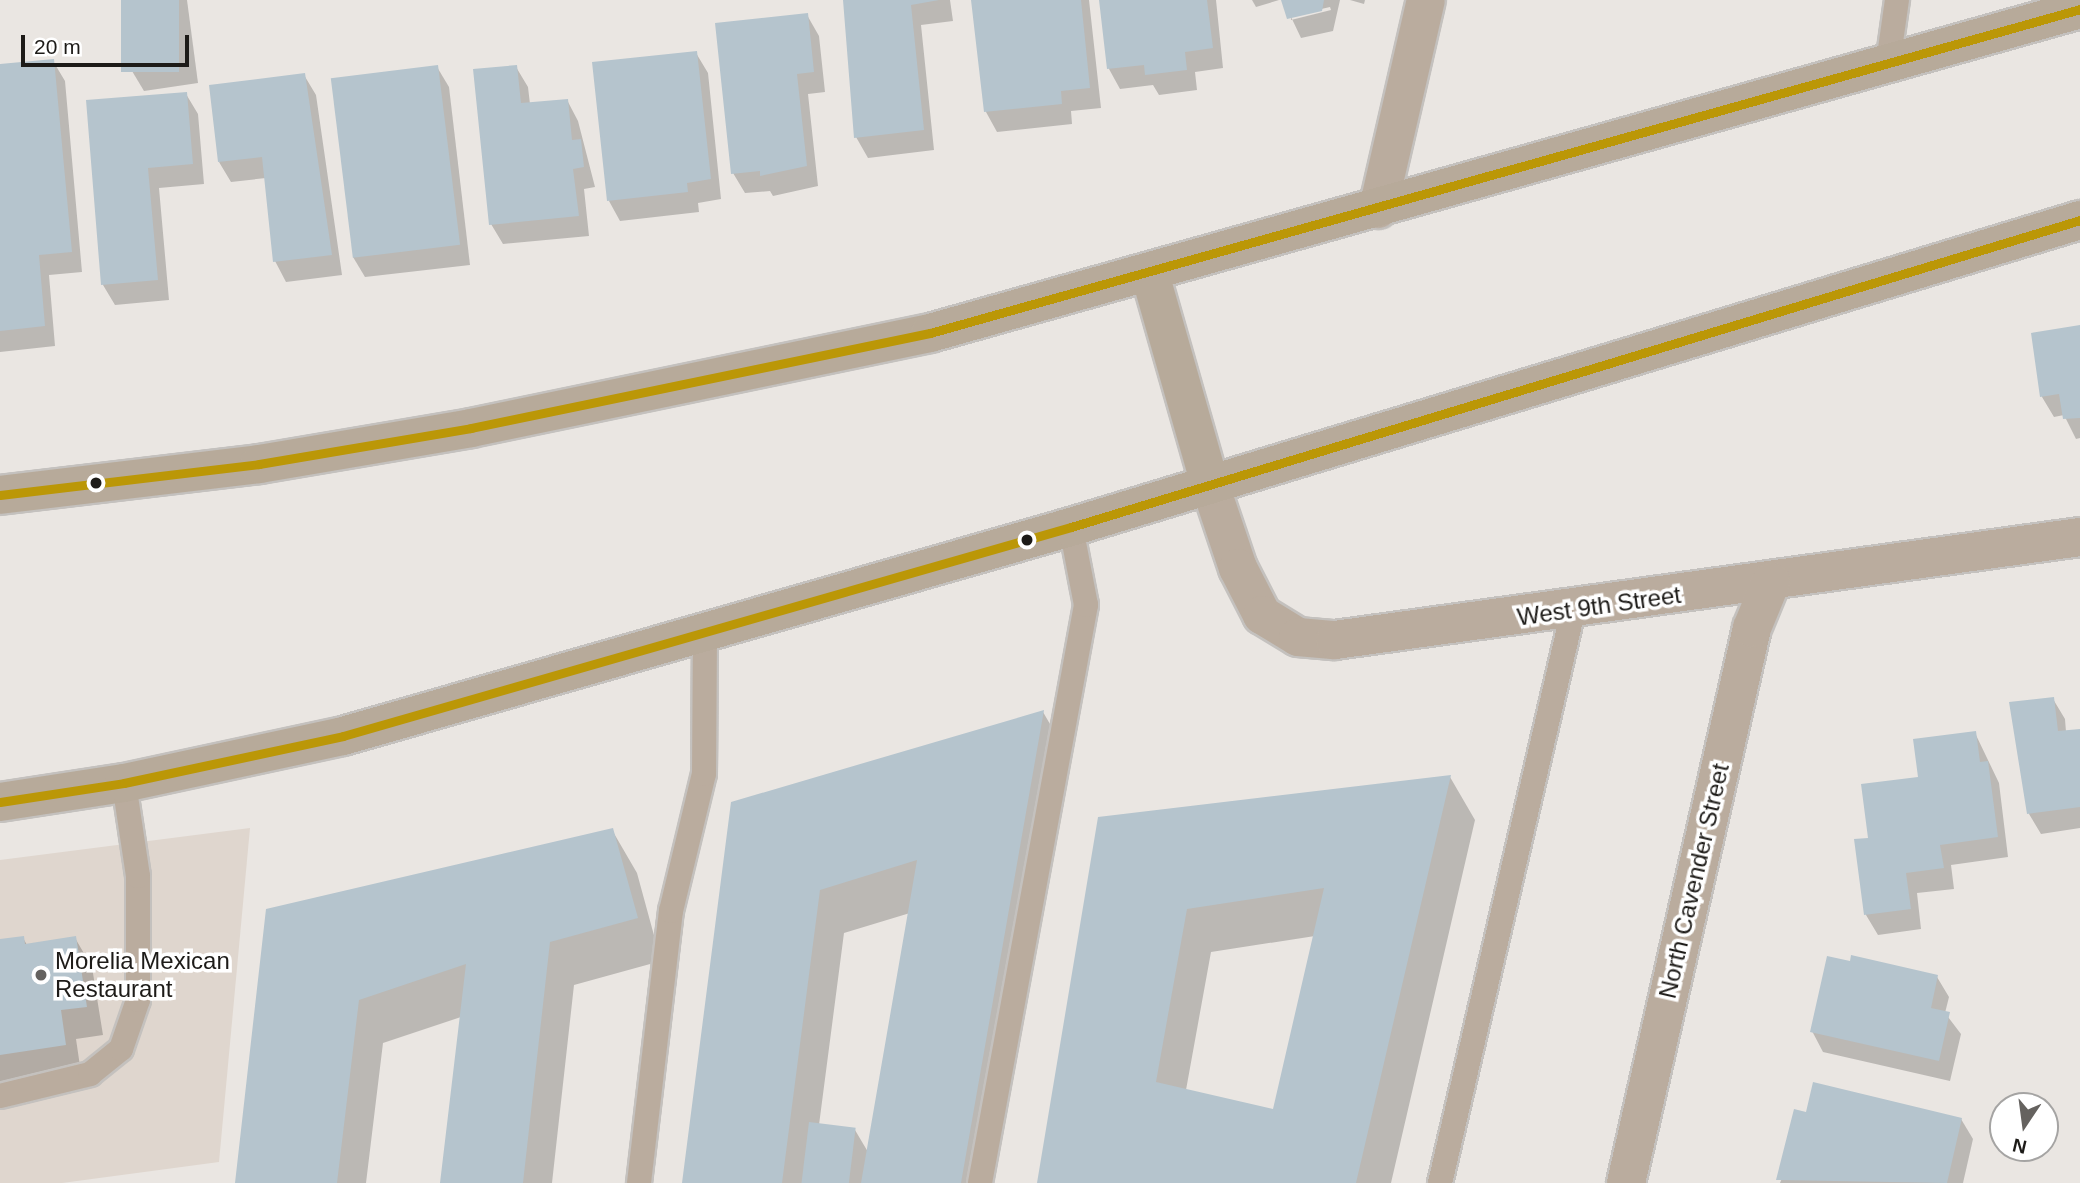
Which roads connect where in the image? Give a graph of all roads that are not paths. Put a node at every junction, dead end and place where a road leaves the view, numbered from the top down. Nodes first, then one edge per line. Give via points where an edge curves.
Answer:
1 (1426, 0) edge
2 (1897, 0) edge
3 (2080, 9) edge
4 (1888, 63) junction
5 (1378, 209) junction
6 (2080, 220) edge
7 (1150, 274) junction
8 (1210, 485) junction
9 (0, 495) edge
10 (1071, 527) junction
11 (2080, 537) edge
12 (1771, 582) junction
13 (1573, 611) junction
14 (705, 633) junction
15 (124, 783) junction
16 (0, 802) edge
17 (0, 1096) edge
18 (639, 1183) edge
19 (980, 1183) edge
20 (1440, 1183) edge
21 (1626, 1183) edge

1 - 5 street
2 - 4 lane
3 - 4 main road
4 - 5 main road
5 - 7 main road
6 - 8 main road
7 - 8 main road
7 - 9 main road via 930,333 471,428 259,464
8 - 10 main road
8 - 13 street, West 9th Street via 1238,568 1262,615 1298,637 1335,640
10 - 14 main road
10 - 19 lane via 1086,605
11 - 12 street, West 9th Street
12 - 13 street, West 9th Street
12 - 21 street, North Cavender Street via 1752,628
13 - 20 lane
14 - 15 main road via 343,736
14 - 18 lane via 704,775 671,911
15 - 16 main road
15 - 17 lane via 138,876 138,1000 121,1049 90,1074

